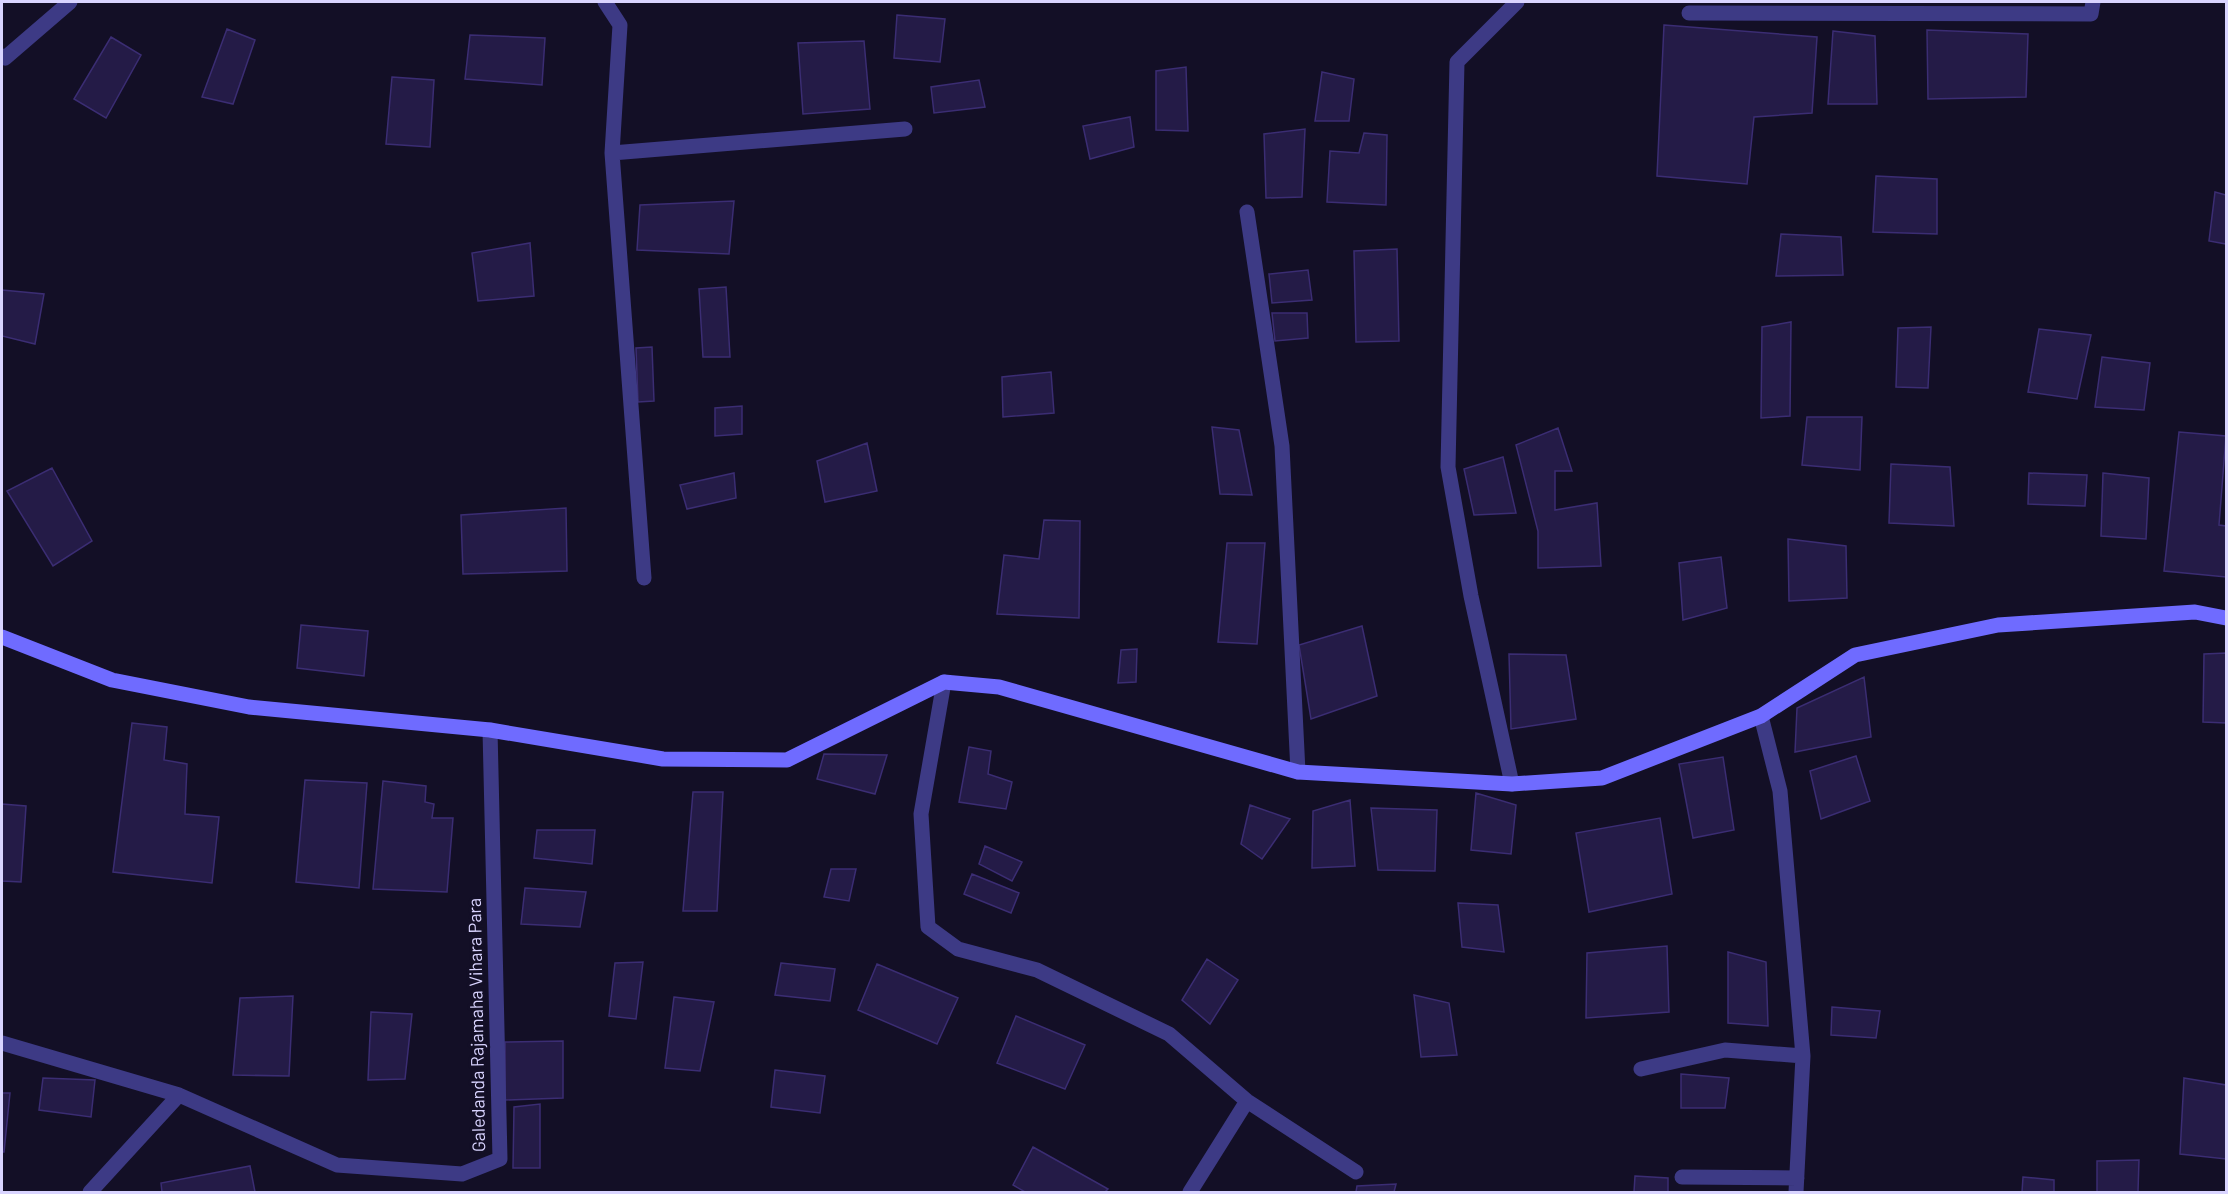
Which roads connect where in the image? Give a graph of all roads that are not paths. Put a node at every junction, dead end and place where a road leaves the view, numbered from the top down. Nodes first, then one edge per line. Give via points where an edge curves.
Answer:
1 (70, 2) edge
2 (605, 2) edge
3 (1517, 2) edge
4 (2094, 2) edge
5 (1689, 14) dead end
6 (2, 56) edge
7 (905, 129) dead end
8 (612, 153) junction
9 (1247, 212) dead end
10 (644, 578) dead end
11 (2226, 618) edge
12 (2, 637) edge
13 (944, 682) junction
14 (1761, 716) junction
15 (490, 730) junction
16 (1298, 772) junction
17 (1512, 784) junction
18 (2, 1043) edge
19 (1803, 1056) junction
20 (1641, 1069) dead end
21 (179, 1095) junction
22 (1248, 1101) junction
23 (1356, 1172) dead end
24 (1682, 1177) dead end
25 (1796, 1185) edge
26 (90, 1192) edge
27 (1190, 1192) edge

1 - 6 street via 5,58
2 - 8 street via 620,25
3 - 17 street via 1457,62 1448,467
4 - 5 street via 2091,14
7 - 8 street
8 - 10 street
9 - 16 street via 1282,446
11 - 14 street via 2195,612 1998,625 1866,652 1855,655
12 - 15 street via 112,680 249,707
13 - 15 street via 787,760 663,759
13 - 16 street via 999,687
13 - 22 street via 921,814 928,927 958,949 1036,970 1169,1034
14 - 17 street via 1602,778
14 - 19 street via 1780,791
15 - 21 street, Galedanda Rajamaha Vihara Para via 500,1159 462,1174 337,1165
16 - 17 street
18 - 21 street, Galedanda Rajamaha Vihara Para
19 - 20 street via 1725,1050
19 - 25 street
21 - 26 street
22 - 23 street
22 - 27 street
24 - 25 street

